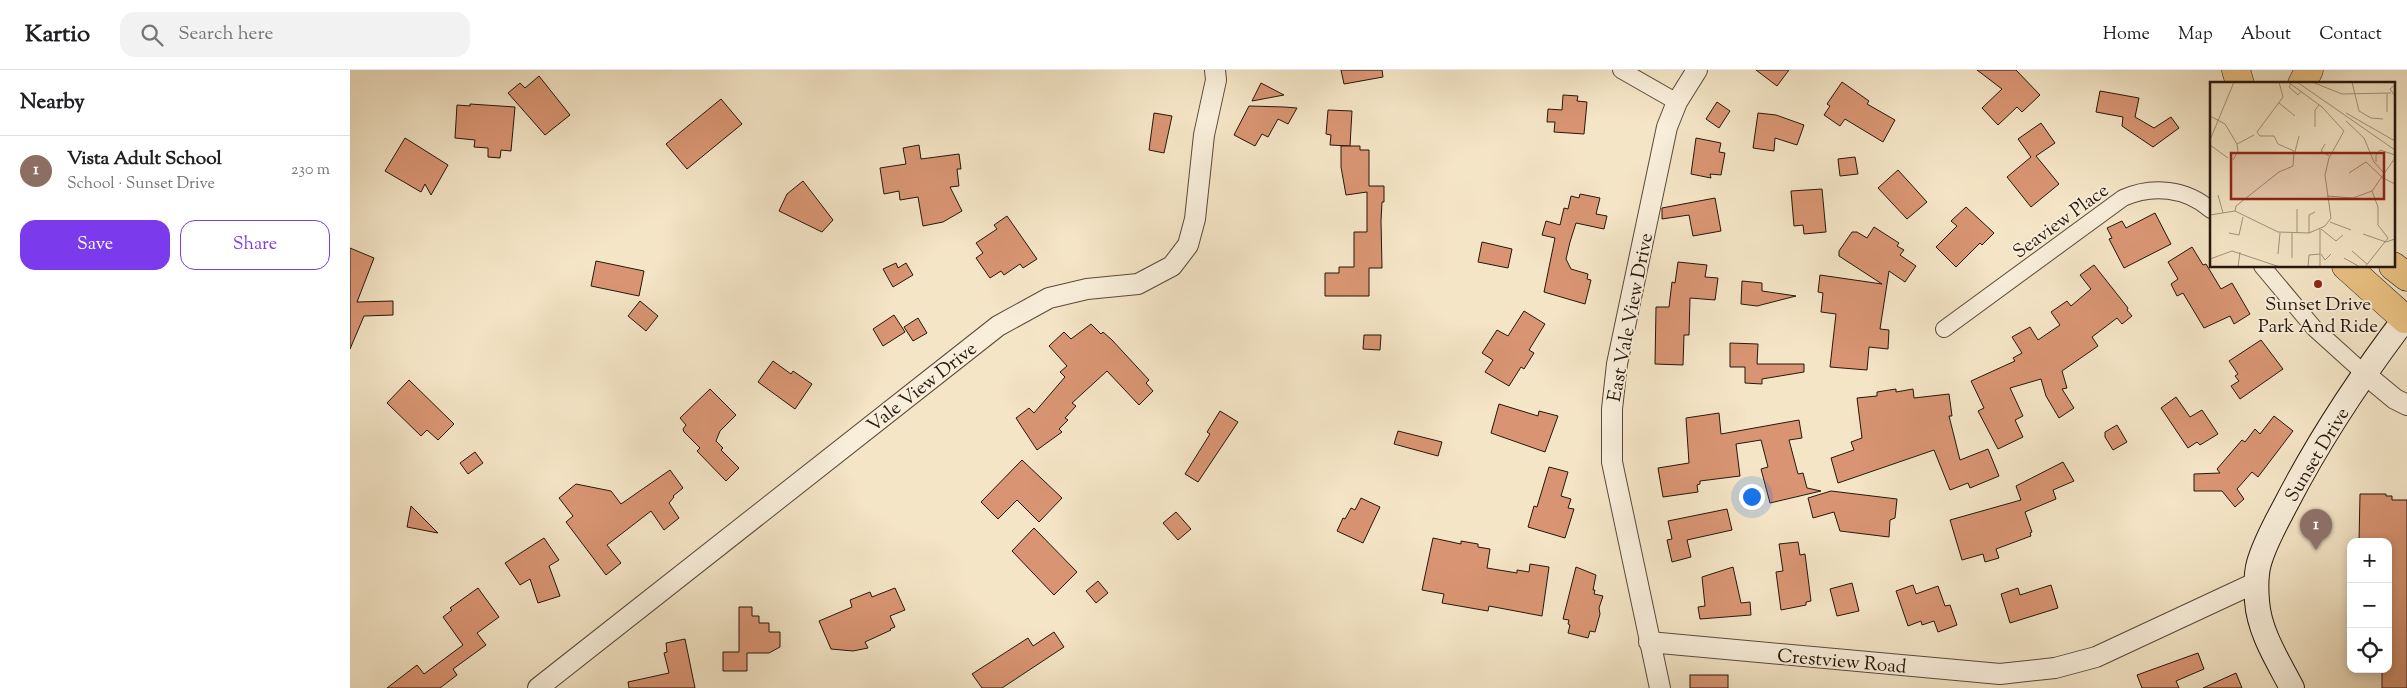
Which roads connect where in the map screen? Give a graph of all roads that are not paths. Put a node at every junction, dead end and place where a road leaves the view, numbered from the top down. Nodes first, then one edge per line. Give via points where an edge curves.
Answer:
1 (1215, 70) edge
2 (1620, 70) edge
3 (1697, 70) edge
4 (2309, 70) edge
5 (2303, 82) edge
6 (1677, 102) junction
7 (2210, 209) edge
8 (2394, 267) edge
9 (2264, 268) edge
10 (2348, 268) edge
11 (2407, 277) edge
12 (2406, 317) edge
13 (1944, 329) dead end
14 (2366, 375) junction
15 (2407, 405) edge
16 (2257, 582) junction
17 (1649, 642) junction
18 (538, 688) edge
19 (1660, 688) edge
20 (2292, 688) edge

1 - 18 street, Vale View Drive via 1195,219 1188,245 1172,266 1138,284 1087,289 1049,298 998,326
2 - 6 street
3 - 6 street, East Vale View Drive
4 - 5 highway
6 - 17 street, East Vale View Drive via 1664,137 1617,364 1612,409 1612,462
7 - 13 street, Seaview Place via 2201,201 2170,190 2135,193 2123,198
8 - 11 highway
9 - 14 street via 2314,328
10 - 12 highway
12 - 14 main road, Sunset Drive
14 - 15 street
14 - 16 main road, Sunset Drive via 2305,466 2269,538 2259,564
16 - 17 street, Crestview Road via 2096,657 2055,668 2000,674
16 - 20 main road, Sunset Drive via 2257,602 2266,639
17 - 19 street, East Vale View Drive

